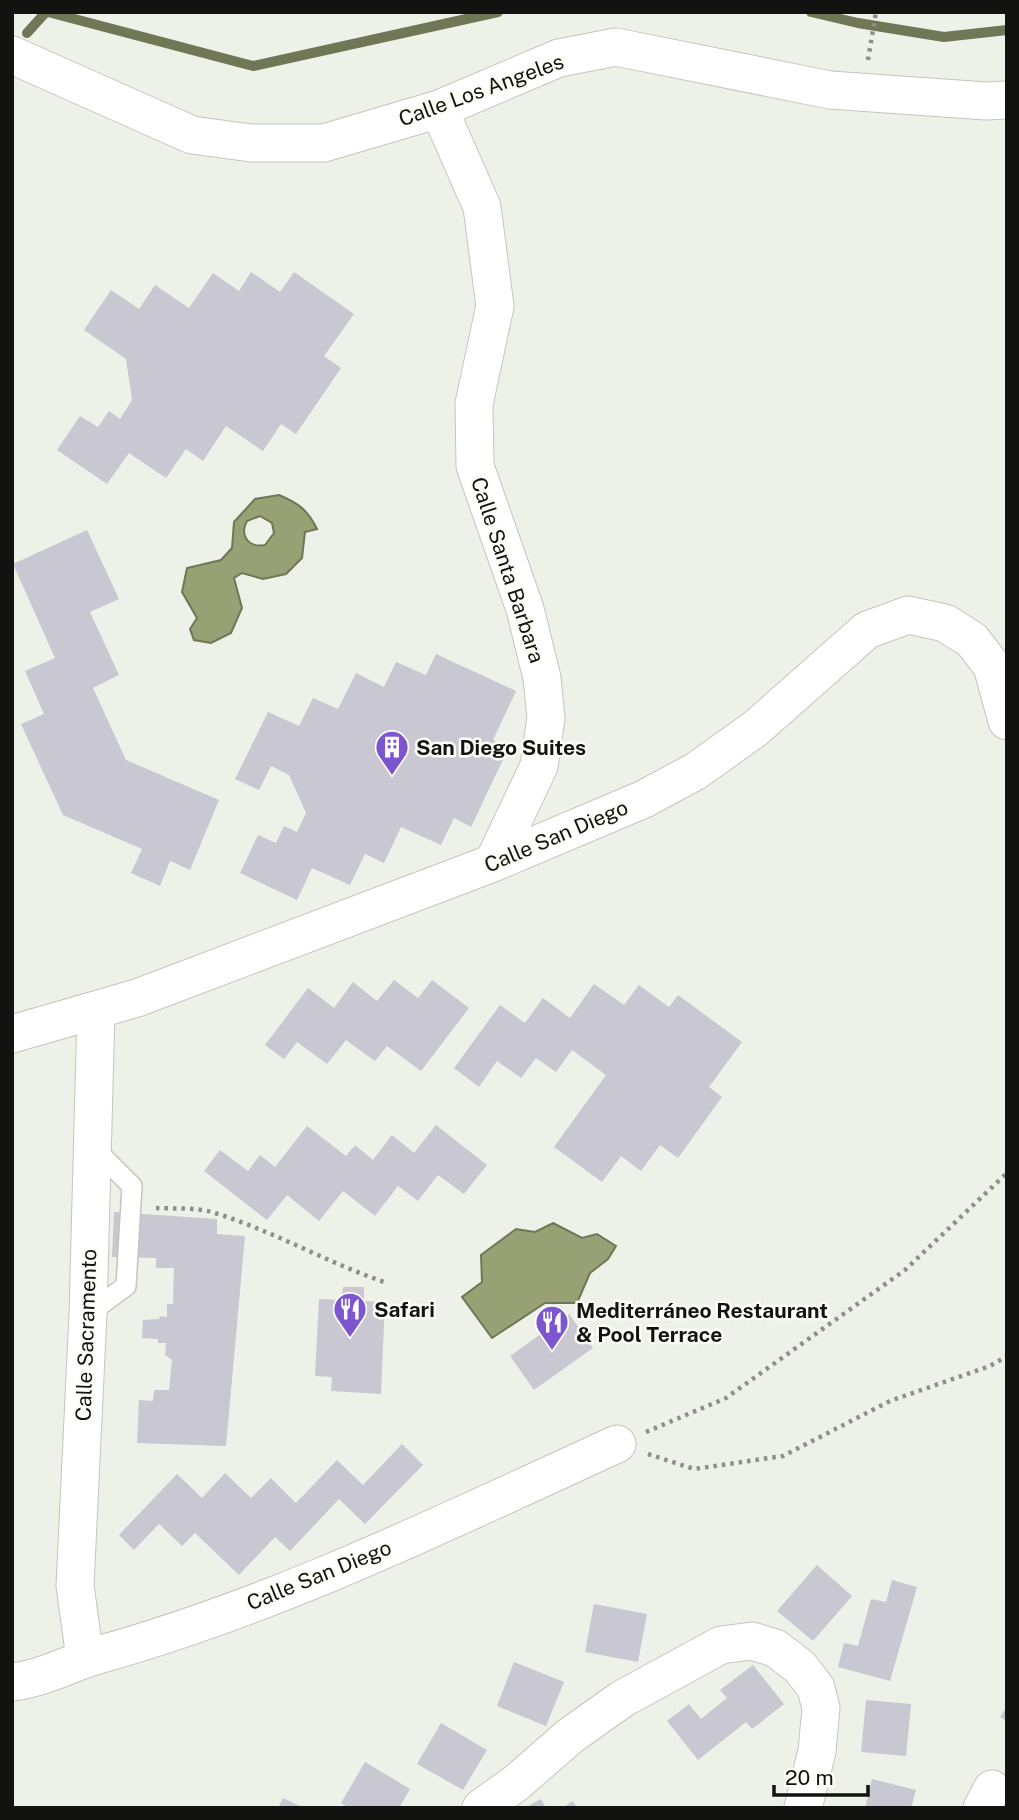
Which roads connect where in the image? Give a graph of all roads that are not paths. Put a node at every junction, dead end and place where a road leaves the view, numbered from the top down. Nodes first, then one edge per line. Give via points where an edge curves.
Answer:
1 (12, 55) edge
2 (1007, 100) edge
3 (439, 109) junction
4 (1007, 721) edge
5 (493, 863) junction
6 (96, 1011) junction
7 (12, 1034) edge
8 (92, 1146) junction
9 (88, 1314) junction
10 (617, 1444) road end
11 (85, 1658) junction
12 (12, 1682) edge
13 (481, 1808) edge
14 (803, 1808) edge

1 - 3 street, Calle Los Angeles via 192,135 251,143 324,144
2 - 3 street, Calle Los Angeles via 830,90 616,47 559,58
3 - 5 street, Calle Santa Barbara via 482,207 495,306 474,404 475,466 525,609 542,678 546,718 539,766
4 - 5 street, Calle San Diego via 992,666 972,640 945,623 908,615 867,630 756,728 695,771 644,799
5 - 6 street, Calle San Diego
6 - 7 street, Calle San Diego
6 - 8 street, Calle Sacramento
8 - 9 street, Calle Sacramento
8 - 9 lane via 132,1186 126,1286
9 - 11 street, Calle Sacramento via 75,1586
10 - 11 street, Calle San Diego via 343,1568 144,1642
11 - 12 street, Calle San Diego
13 - 14 street via 622,1699 721,1644 752,1641 775,1648 800,1667 816,1688 821,1708 817,1751

